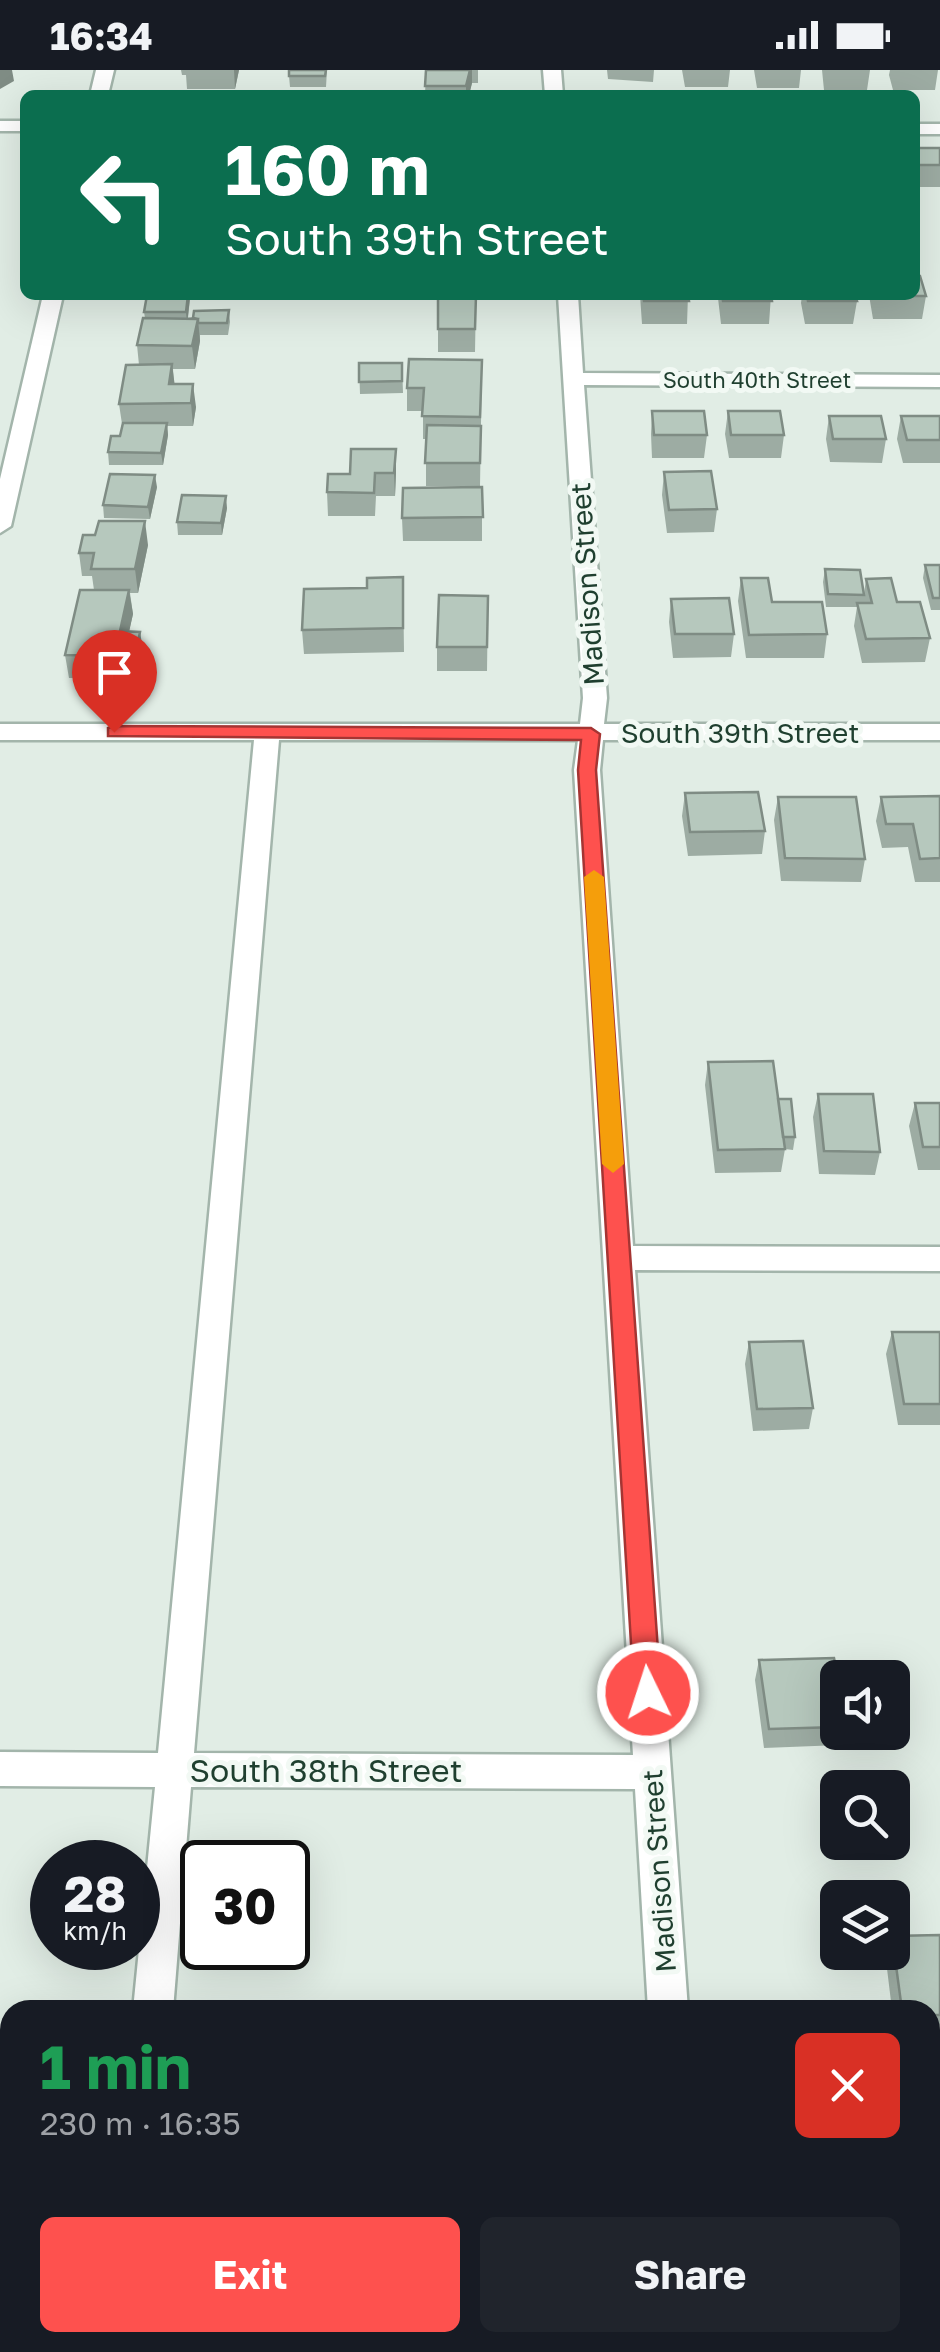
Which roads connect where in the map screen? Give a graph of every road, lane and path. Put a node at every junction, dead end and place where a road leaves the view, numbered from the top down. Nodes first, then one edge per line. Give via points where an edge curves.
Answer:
1 (52, 300) edge
2 (568, 300) edge
3 (574, 378) junction
4 (940, 381) edge
5 (0, 526) edge
6 (0, 732) edge
7 (266, 732) junction
8 (940, 732) edge
9 (591, 734) junction
10 (619, 1258) junction
11 (940, 1259) edge
12 (0, 1769) edge
13 (174, 1770) junction
14 (653, 1772) junction
15 (154, 2000) edge
16 (667, 2000) edge

1 - 5 street
2 - 3 street, Madison Street
3 - 4 street, South 40th Street
3 - 9 street, Madison Street via 595,698
6 - 7 street, South 39th Street
7 - 9 street, South 39th Street
7 - 13 street
8 - 9 street, South 39th Street
9 - 10 street, Madison Street via 587,770
10 - 11 street
10 - 14 street, Madison Street
12 - 13 street, South 38th Street
13 - 14 street, South 38th Street
13 - 15 street
14 - 16 street, Madison Street

